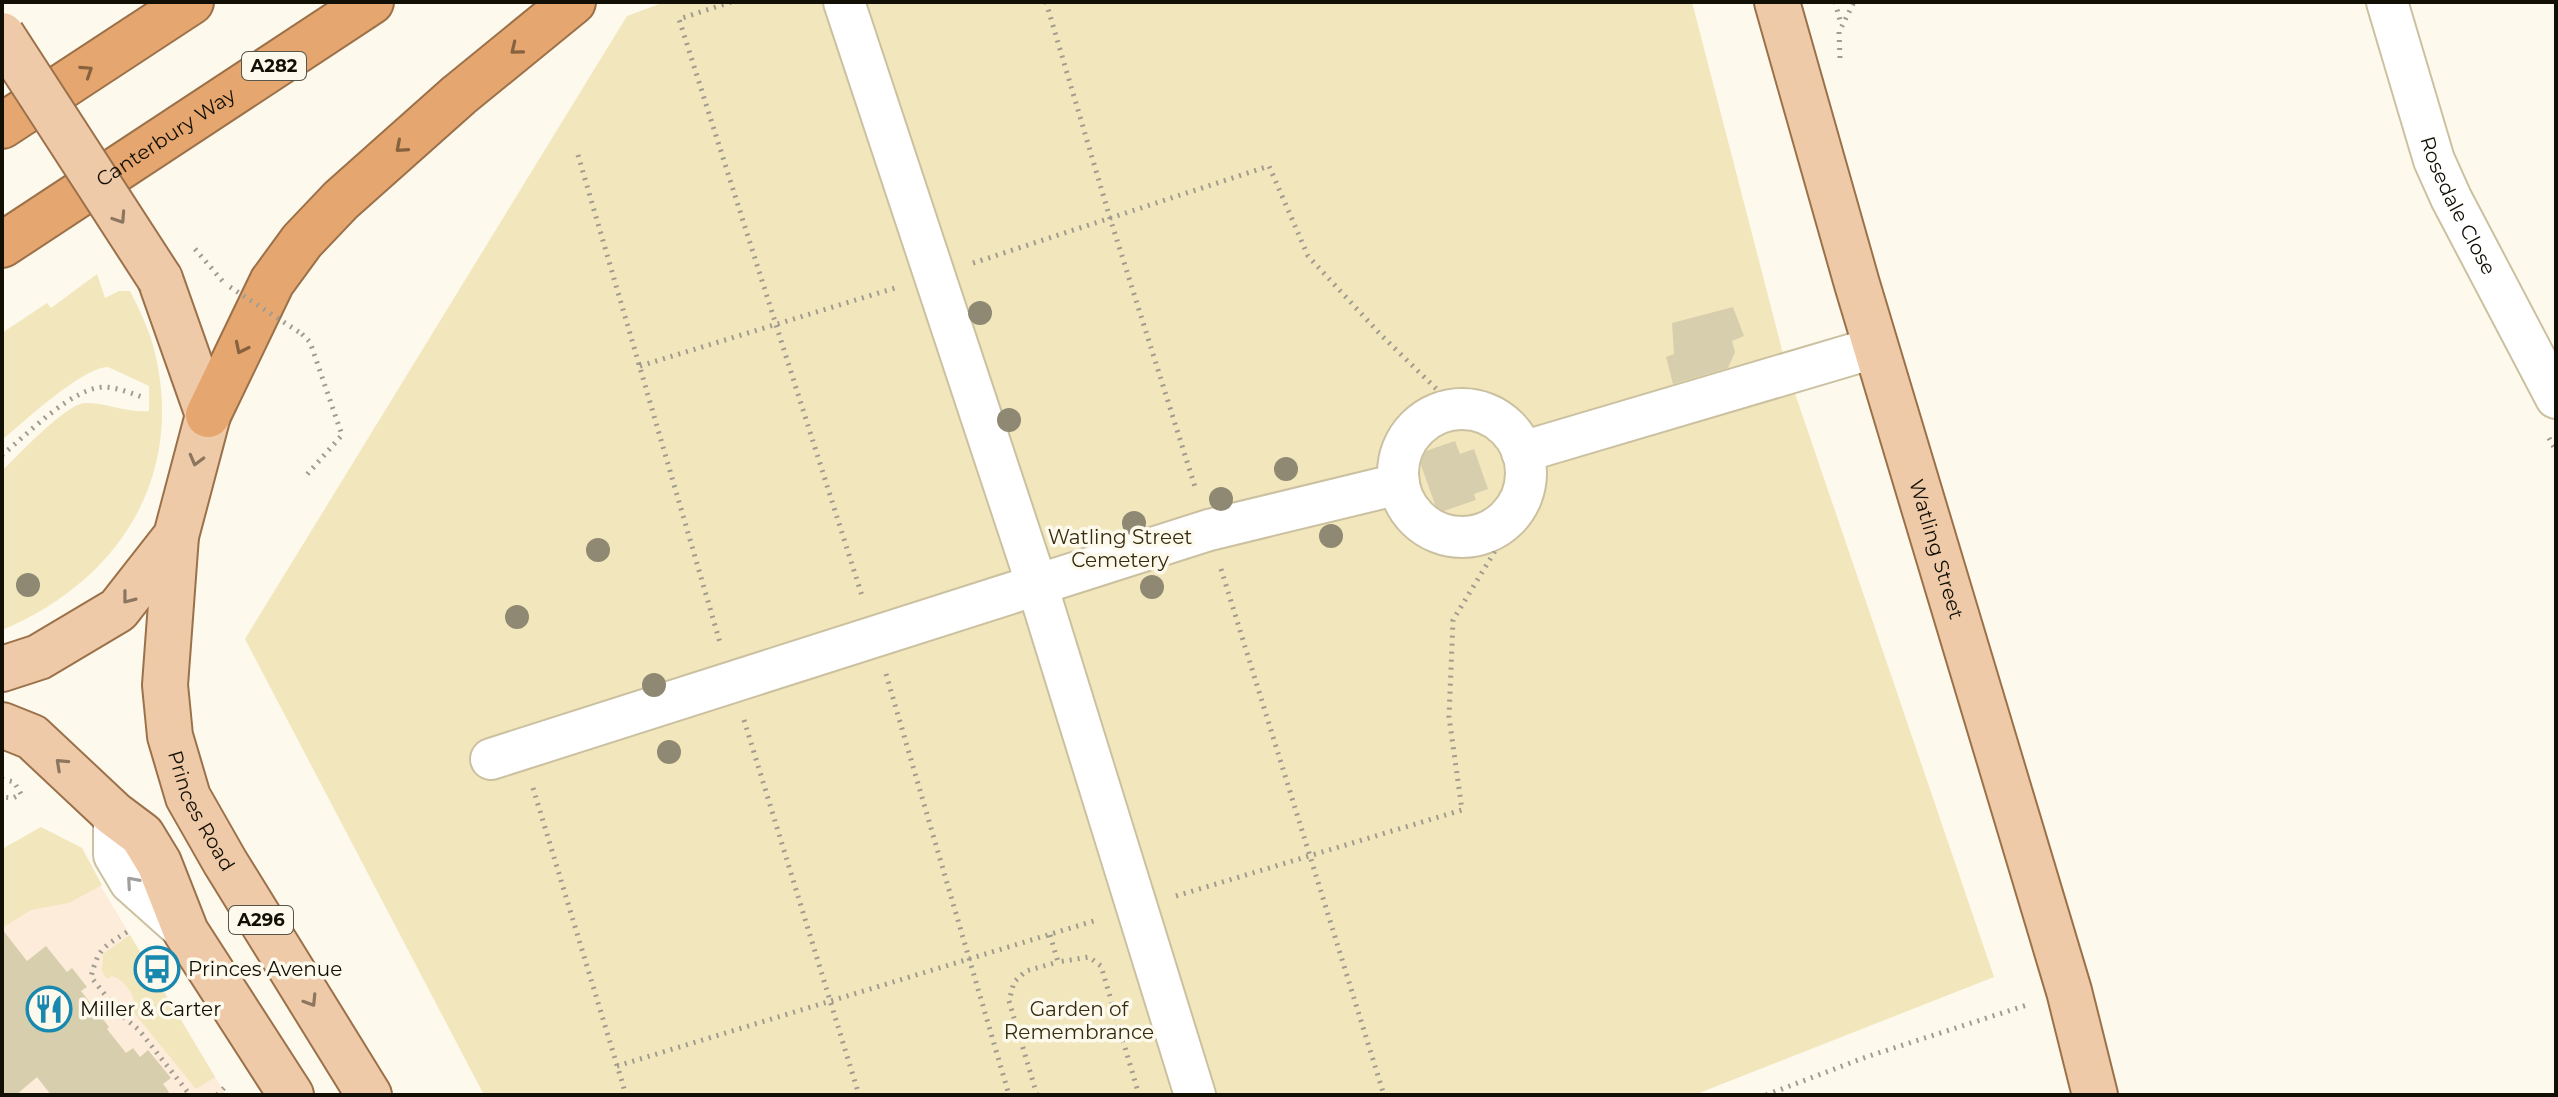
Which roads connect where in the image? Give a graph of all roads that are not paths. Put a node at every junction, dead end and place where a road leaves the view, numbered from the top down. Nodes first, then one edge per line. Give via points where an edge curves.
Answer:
1 (191, 2) edge
2 (371, 2) edge
3 (573, 2) edge
4 (844, 2) edge
5 (1777, 2) edge
6 (2387, 2) edge
7 (2, 35) edge
8 (2, 126) edge
9 (2, 245) edge
10 (1877, 347) junction
11 (2556, 398) edge
12 (208, 415) junction
13 (1522, 452) junction
14 (1399, 484) junction
15 (176, 536) junction
16 (1037, 585) junction
17 (2, 669) edge
18 (2, 725) edge
19 (506, 754) road end
20 (265, 1089) edge
21 (369, 1095) edge
22 (1195, 1095) edge
23 (2095, 1095) edge

8 -> 1 highway
2 - 9 highway, Canterbury Way / A282
3 -> 12 highway via 352,189 302,241 272,282
4 - 16 street
5 - 10 main road, Watling Street
6 - 11 street, Rosedale Close via 2434,160
7 -> 12 main road, bridge via 160,279
10 - 13 street
10 - 23 main road, Watling Street via 2069,991
12 -> 15 main road
13 - 14 street via 1499,421 1479,411 1457,409 1437,415 1411,434 1399,463
13 - 14 street via 1526,475 1520,502 1501,525 1483,534 1453,537 1425,526 1411,512
14 - 16 street via 1209,530
15 -> 17 main road via 118,610 39,657
15 -> 21 main road, Princes Road / A296 via 165,685 170,736 188,797
16 - 19 street
16 - 22 street
20 -> 18 main road via 142,835 32,737

